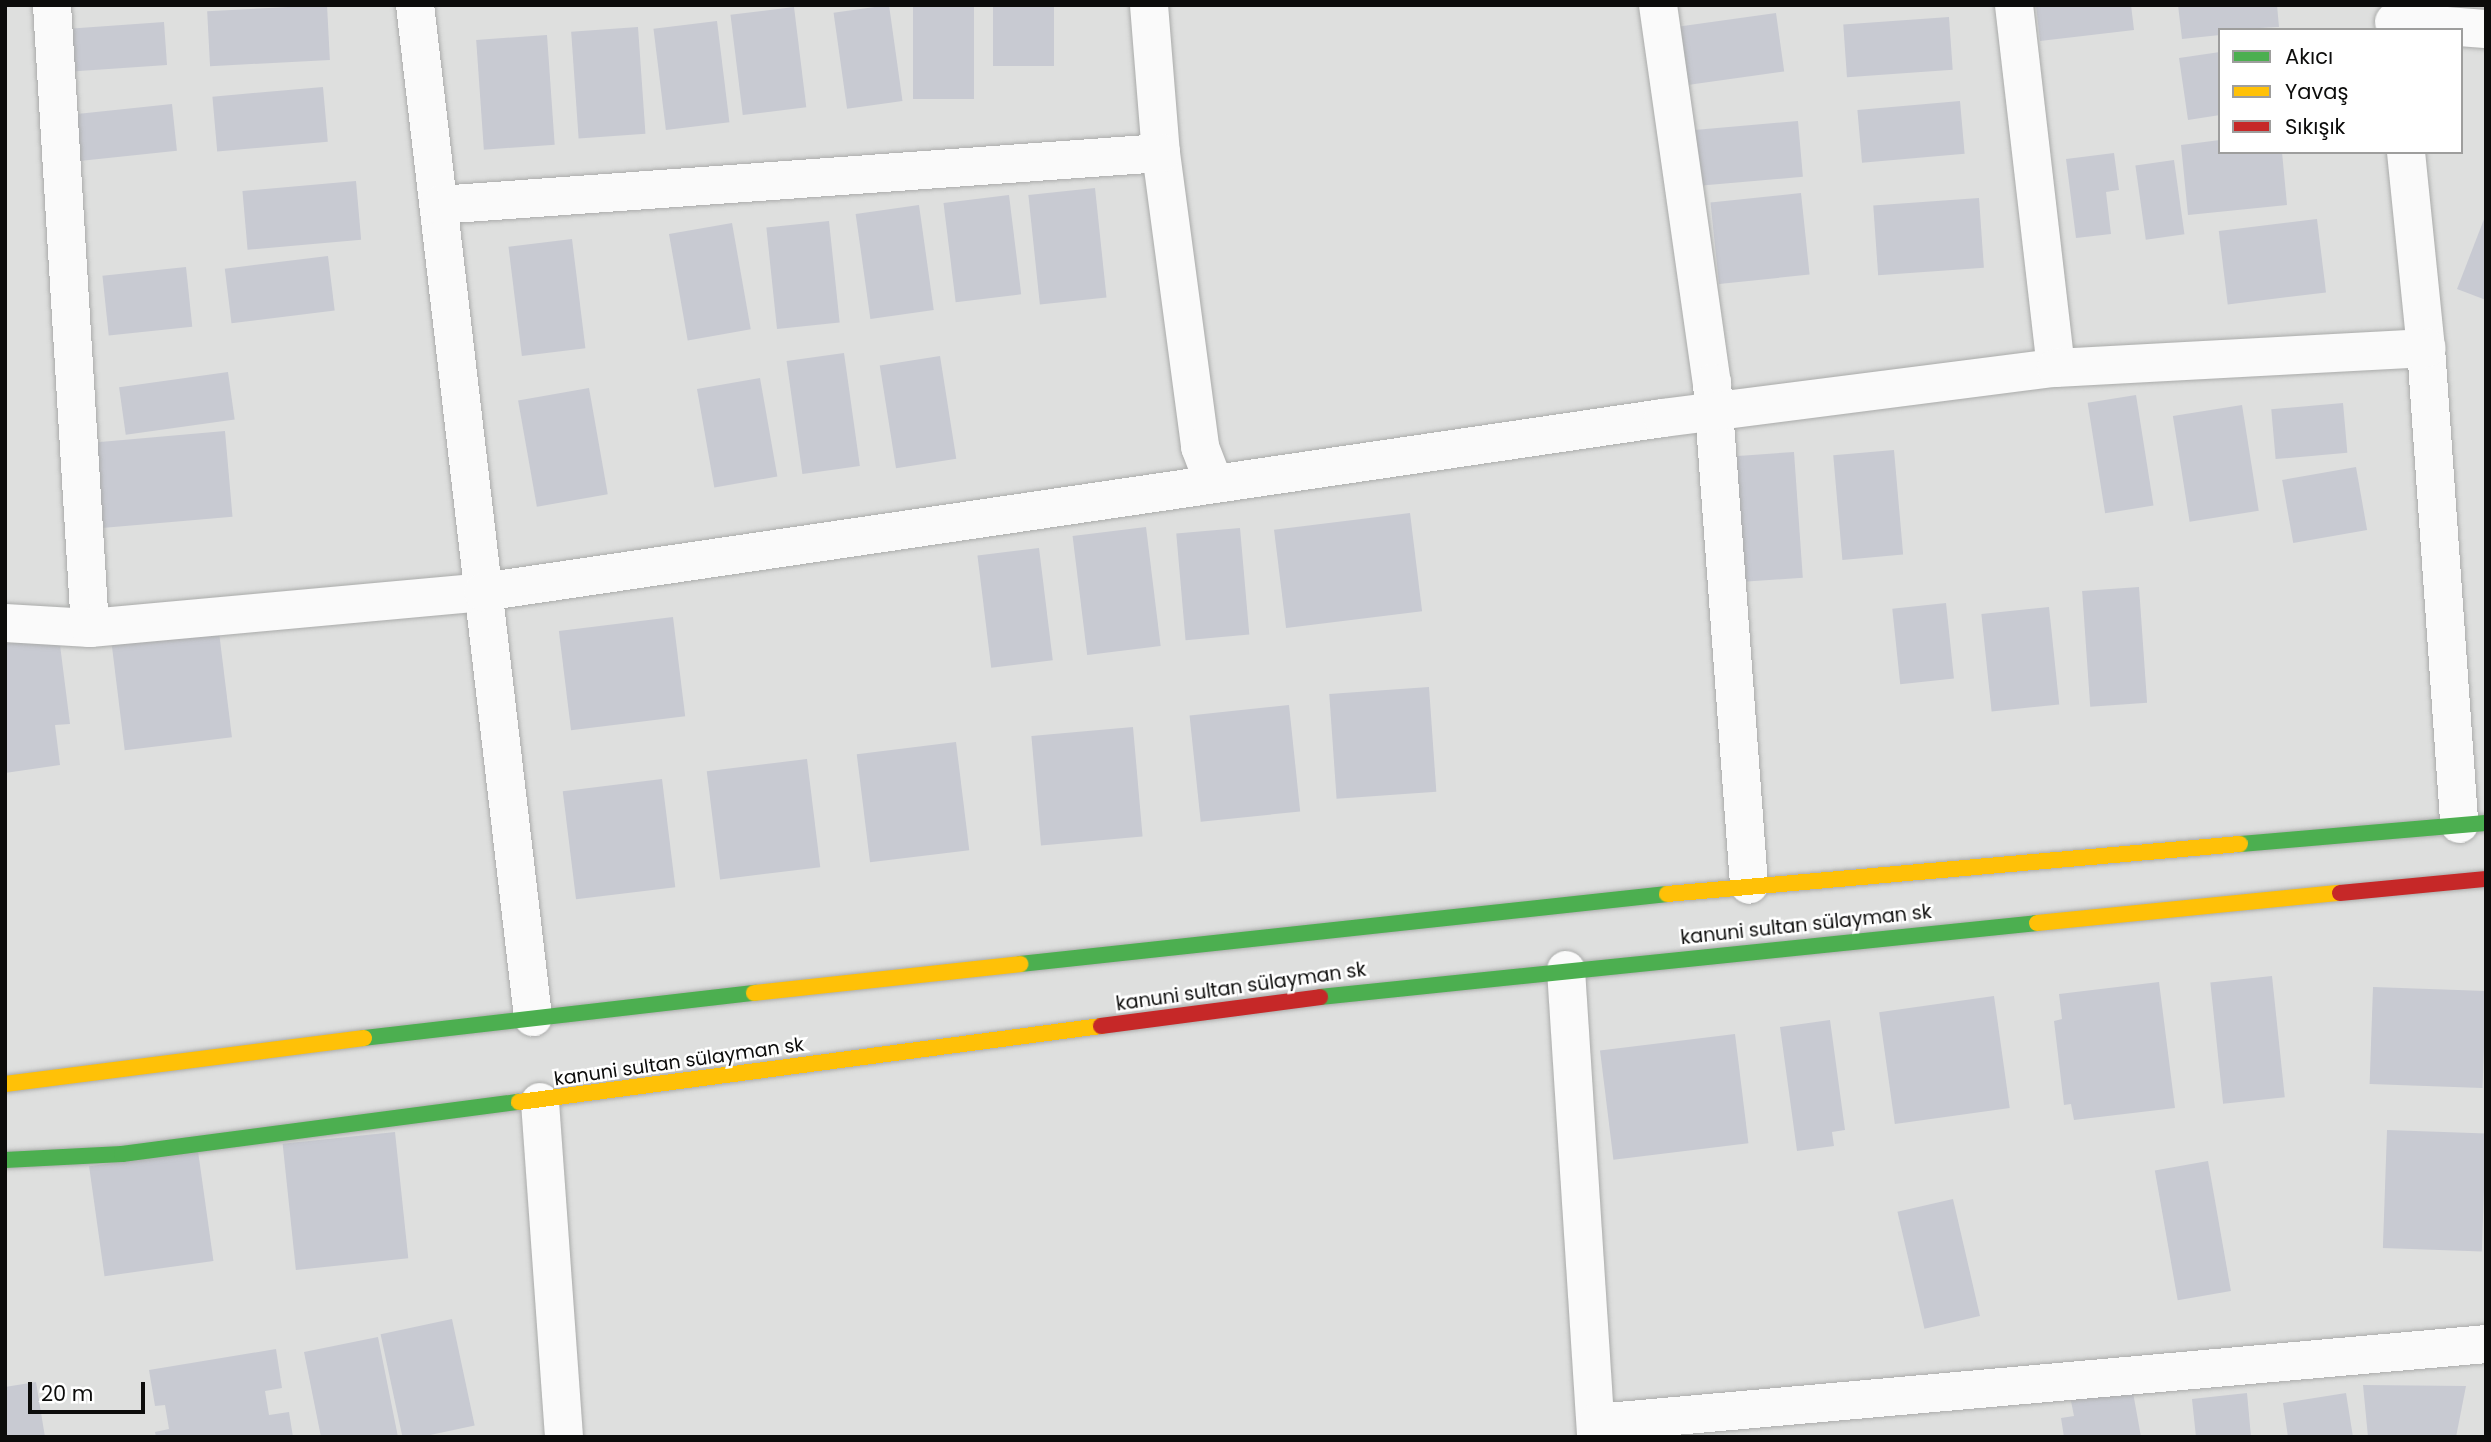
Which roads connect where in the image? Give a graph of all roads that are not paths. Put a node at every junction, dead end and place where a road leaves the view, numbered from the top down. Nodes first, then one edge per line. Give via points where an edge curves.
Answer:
1 (52, 5) edge
2 (415, 5) edge
3 (1149, 5) edge
4 (1658, 5) edge
5 (2014, 5) edge
6 (2394, 19) edge
7 (2486, 29) edge
8 (1161, 153) junction
9 (2406, 154) edge
10 (439, 205) junction
11 (2426, 348) junction
12 (2056, 368) junction
13 (1712, 413) junction
14 (1214, 483) junction
15 (483, 592) junction
16 (5, 623) edge
17 (90, 628) junction
18 (2473, 824) edge
19 (2486, 878) edge
20 (1749, 886) junction
21 (1566, 970) junction
22 (533, 1017) junction
23 (5, 1084) edge
24 (540, 1102) junction
25 (5, 1160) edge
26 (2486, 1344) edge
27 (1596, 1430) edge
28 (564, 1437) edge

1 - 17 street
2 - 10 street
3 - 8 street
4 - 13 street via 1712,383
5 - 12 street
6 - 7 street
8 - 10 street
8 - 14 street via 1199,447
9 - 11 street
10 - 15 street
11 - 12 street
11 - 18 street
12 - 13 street
13 - 14 street
13 - 20 street
14 - 15 street
15 - 17 street
15 - 22 street
16 - 17 street
18 - 20 main road
19 - 21 main road, kanuni sultan sülayman sk
20 - 22 main road
21 - 24 main road, kanuni sultan sülayman sk
21 - 27 street
22 - 23 main road
24 - 25 main road, kanuni sultan sülayman sk via 122,1154
24 - 28 street
26 - 27 street

